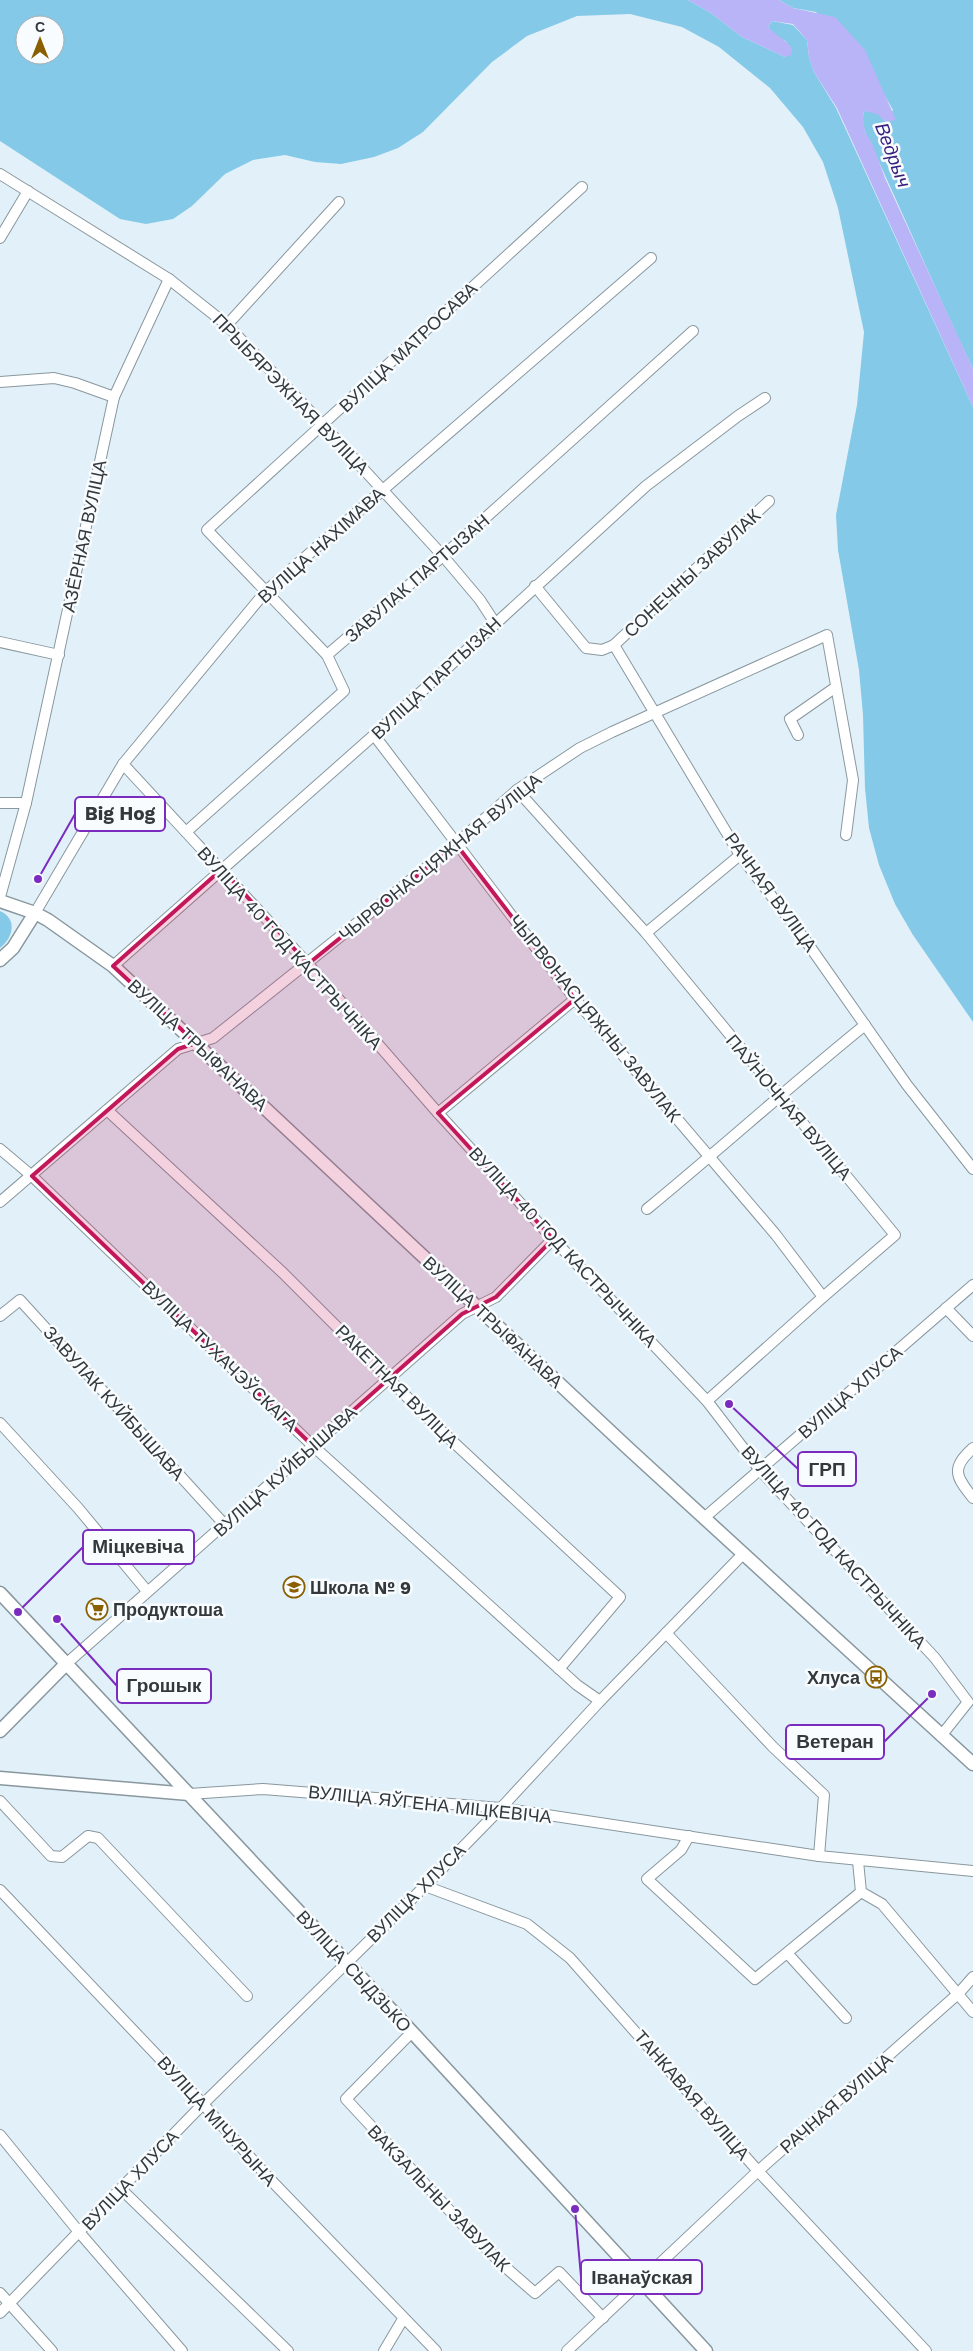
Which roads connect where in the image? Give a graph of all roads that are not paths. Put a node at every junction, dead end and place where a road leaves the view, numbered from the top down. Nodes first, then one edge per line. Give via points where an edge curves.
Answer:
1 (0, 174) edge
2 (582, 187) dead end
3 (28, 191) junction
4 (339, 202) dead end
5 (0, 238) edge
6 (651, 258) dead end
7 (169, 279) junction
8 (227, 325) junction
9 (693, 331) dead end
10 (0, 382) edge
11 (114, 397) junction
12 (765, 398) dead end
13 (323, 425) junction
14 (382, 489) junction
15 (770, 502) dead end
16 (443, 556) junction
17 (535, 586) junction
18 (266, 591) junction
19 (495, 623) junction
20 (0, 642) edge
21 (614, 645) junction
22 (327, 654) junction
23 (60, 655) junction
24 (836, 687) junction
25 (656, 712) junction
26 (374, 735) junction
27 (798, 735) dead end
28 (123, 764) junction
29 (517, 790) junction
30 (0, 803) edge
31 (26, 803) junction
32 (186, 832) junction
33 (846, 835) dead end
34 (456, 844) junction
35 (740, 855) junction
36 (222, 870) junction
37 (0, 897) edge
38 (0, 901) edge
39 (35, 913) junction
40 (646, 933) junction
41 (0, 960) edge
42 (308, 964) junction
43 (113, 966) junction
44 (575, 999) junction
45 (865, 1025) junction
46 (196, 1043) junction
47 (780, 1094) junction
48 (108, 1110) junction
49 (438, 1113) junction
50 (0, 1148) edge
51 (710, 1157) junction
52 (973, 1170) edge
53 (32, 1176) junction
54 (0, 1202) edge
55 (647, 1209) dead end
56 (553, 1239) junction
57 (973, 1285) edge
58 (823, 1297) junction
59 (476, 1306) junction
60 (946, 1308) junction
61 (0, 1316) edge
62 (973, 1336) edge
63 (389, 1378) junction
64 (707, 1401) junction
65 (0, 1424) edge
66 (313, 1446) junction
67 (973, 1448) edge
68 (760, 1470) junction
69 (973, 1498) edge
70 (704, 1518) junction
71 (225, 1525) junction
72 (743, 1554) junction
73 (147, 1591) junction
74 (0, 1593) edge
75 (666, 1633) junction
76 (66, 1664) junction
77 (559, 1669) junction
78 (600, 1701) junction
79 (0, 1731) edge
80 (941, 1736) junction
81 (973, 1764) edge
82 (0, 1778) edge
83 (189, 1794) junction
84 (0, 1801) edge
85 (501, 1808) junction
86 (689, 1836) junction
87 (819, 1856) junction
88 (858, 1861) junction
89 (973, 1871) edge
90 (425, 1886) junction
91 (0, 1890) edge
92 (861, 1892) junction
93 (788, 1954) junction
94 (346, 1962) junction
95 (973, 1978) edge
96 (959, 1994) junction
97 (247, 1996) dead end
98 (973, 2012) edge
99 (846, 2018) dead end
100 (412, 2032) junction
101 (204, 2104) junction
102 (0, 2135) edge
103 (758, 2171) junction
104 (121, 2189) junction
105 (79, 2232) junction
106 (640, 2280) junction
107 (0, 2293) edge
108 (9, 2304) junction
109 (0, 2313) edge
110 (603, 2318) junction
111 (404, 2319) junction
112 (577, 2347) edge
113 (52, 2351) edge
114 (182, 2351) edge
115 (288, 2351) edge
116 (384, 2351) edge
117 (436, 2351) edge
118 (567, 2351) edge
119 (706, 2351) edge
120 (926, 2351) edge

1 - 3 street, ПРЫБЯРЭЖНАЯ ВУЛІЦА
2 - 13 street, ВУЛІЦА МАТРОСАВА
3 - 5 street
3 - 7 street, ПРЫБЯРЭЖНАЯ ВУЛІЦА
4 - 8 street
6 - 14 street, ВУЛІЦА НАХІМАВА
7 - 8 street, ПРЫБЯРЭЖНАЯ ВУЛІЦА
7 - 11 street, АЗЁРНАЯ ВУЛІЦА
8 - 13 street, ПРЫБЯРЭЖНАЯ ВУЛІЦА
9 - 16 street, ЗАВУЛАК ПАРТЫЗАН
10 - 11 street via 54,378
11 - 23 street, АЗЁРНАЯ ВУЛІЦА
12 - 17 street, ВУЛІЦА ПАРТЫЗАН via 646,486
13 - 14 street, ПРЫБЯРЭЖНАЯ ВУЛІЦА
13 - 18 street, ВУЛІЦА МАТРОСАВА via 206,530
14 - 16 street, ПРЫБЯРЭЖНАЯ ВУЛІЦА
14 - 18 street, ВУЛІЦА НАХІМАВА
15 - 21 street, СОНЕЧНЫ ЗАВУЛАК
16 - 19 street, ПРЫБЯРЭЖНАЯ ВУЛІЦА
16 - 22 street, ЗАВУЛАК ПАРТЫЗАН
17 - 19 street, ВУЛІЦА ПАРТЫЗАН
17 - 21 street via 586,648 602,650
18 - 22 street
18 - 28 street, ВУЛІЦА НАХІМАВА
19 - 26 street, ВУЛІЦА ПАРТЫЗАН
20 - 23 street
21 - 25 street, РАЧНАЯ ВУЛІЦА
22 - 32 street, ЗАВУЛАК ПАРТЫЗАН via 344,691
23 - 31 street, АЗЁРНАЯ ВУЛІЦА
24 - 25 street, ЧЫРВОНАСЦЯЖНАЯ ВУЛІЦА via 827,635
24 - 27 street via 790,720
24 - 33 street, ЧЫРВОНАСЦЯЖНАЯ ВУЛІЦА via 853,780
25 - 29 street, ЧЫРВОНАСЦЯЖНАЯ ВУЛІЦА via 580,748
25 - 35 street, РАЧНАЯ ВУЛІЦА
26 - 34 street, ЧЫРВОНАСЦЯЖНЫ ЗАВУЛАК
26 - 36 street, ВУЛІЦА ПАРТЫЗАН
28 - 32 street, ВУЛІЦА 40 ГОД КАСТРЫЧНІКА
28 - 39 street, ВУЛІЦА НАХІМАВА
29 - 34 street, ЧЫРВОНАСЦЯЖНАЯ ВУЛІЦА
29 - 40 street, ПАЎНОЧНАЯ ВУЛІЦА
30 - 31 street
31 - 37 street, АЗЁРНАЯ ВУЛІЦА
32 - 36 street, ВУЛІЦА 40 ГОД КАСТРЫЧНІКА
34 - 42 street, ЧЫРВОНАСЦЯЖНАЯ ВУЛІЦА
34 - 44 street, ЧЫРВОНАСЦЯЖНЫ ЗАВУЛАК
35 - 40 street
35 - 45 street, РАЧНАЯ ВУЛІЦА
36 - 42 street, ВУЛІЦА 40 ГОД КАСТРЫЧНІКА
36 - 43 street, ВУЛІЦА ПАРТЫЗАН
38 - 39 street, ВУЛІЦА ТРЫФАНАВА
39 - 41 street
39 - 43 street, ВУЛІЦА ТРЫФАНАВА via 66,931
40 - 47 street, ПАЎНОЧНАЯ ВУЛІЦА
42 - 46 street, ЧЫРВОНАСЦЯЖНАЯ ВУЛІЦА via 213,1038
42 - 49 street, ВУЛІЦА 40 ГОД КАСТРЫЧНІКА
43 - 46 street, ВУЛІЦА ТРЫФАНАВА
44 - 49 street
44 - 51 street, ЧЫРВОНАСЦЯЖНЫ ЗАВУЛАК
45 - 47 street
45 - 52 street, РАЧНАЯ ВУЛІЦА
46 - 48 street, ЧЫРВОНАСЦЯЖНАЯ ВУЛІЦА via 178,1049
46 - 59 street, ВУЛІЦА ТРЫФАНАВА
47 - 51 street
47 - 58 street, ПАЎНОЧНАЯ ВУЛІЦА via 895,1236
48 - 53 street, ЧЫРВОНАСЦЯЖНАЯ ВУЛІЦА
48 - 63 street, РАКЕТНАЯ ВУЛІЦА via 283,1273
49 - 56 street, ВУЛІЦА 40 ГОД КАСТРЫЧНІКА
50 - 53 street, ВУЛІЦА ТУХАЧЭЎСКАГА
51 - 55 street
51 - 58 street, ЧЫРВОНАСЦЯЖНЫ ЗАВУЛАК
53 - 54 street, ЧЫРВОНАСЦЯЖНАЯ ВУЛІЦА
53 - 66 street, ВУЛІЦА ТУХАЧЭЎСКАГА
56 - 59 street, ВУЛІЦА КУЙБЫШАВА via 496,1297
56 - 64 street, ВУЛІЦА 40 ГОД КАСТРЫЧНІКА
57 - 60 street, ВУЛІЦА ХЛУСА
58 - 64 street, ПАЎНОЧНАЯ ВУЛІЦА
59 - 63 street, ВУЛІЦА КУЙБЫШАВА via 462,1314
59 - 70 street, ВУЛІЦА ТРЫФАНАВА
60 - 62 street
60 - 68 street, ВУЛІЦА ХЛУСА
61 - 71 street, ЗАВУЛАК КУЙБЫШАВА via 20,1300
63 - 66 street, ВУЛІЦА КУЙБЫШАВА
63 - 77 street, РАКЕТНАЯ ВУЛІЦА via 620,1597
64 - 68 street, ВУЛІЦА 40 ГОД КАСТРЫЧНІКА
65 - 73 street via 78,1508
66 - 71 street, ВУЛІЦА КУЙБЫШАВА
66 - 77 street, ВУЛІЦА ТУХАЧЭЎСКАГА
67 - 69 street via 960,1460 957,1470 963,1486
68 - 70 street, ВУЛІЦА ХЛУСА
68 - 80 street, ВУЛІЦА 40 ГОД КАСТРЫЧНІКА via 935,1658 968,1702
70 - 72 street, ВУЛІЦА ТРЫФАНАВА
71 - 73 street, ВУЛІЦА КУЙБЫШАВА
72 - 75 street, ВУЛІЦА ХЛУСА
72 - 80 street, ВУЛІЦА ТРЫФАНАВА
73 - 76 street, ВУЛІЦА КУЙБЫШАВА
74 - 76 street, ВУЛІЦА СЫДЗЬКО
75 - 78 street, ВУЛІЦА ХЛУСА
75 - 87 street via 773,1747 824,1795
76 - 79 street, ВУЛІЦА КУЙБЫШАВА
76 - 83 street, ВУЛІЦА СЫДЗЬКО
77 - 78 street, ВУЛІЦА ТУХАЧЭЎСКАГА
78 - 85 street, ВУЛІЦА ХЛУСА
80 - 81 street, ВУЛІЦА ТРЫФАНАВА
82 - 83 street, ВУЛІЦА ЯЎГЕНА МІЦКЕВІЧА
83 - 85 street, ВУЛІЦА ЯЎГЕНА МІЦКЕВІЧА via 263,1788
83 - 94 street, ВУЛІЦА СЫДЗЬКО
84 - 97 street via 51,1856 62,1857 88,1836 98,1838
85 - 86 street, ВУЛІЦА ЯЎГЕНА МІЦКЕВІЧА
85 - 90 street, ВУЛІЦА ХЛУСА
86 - 87 street, ВУЛІЦА ЯЎГЕНА МІЦКЕВІЧА
86 - 93 street via 681,1850 647,1879 755,1979
87 - 88 street, ВУЛІЦА ЯЎГЕНА МІЦКЕВІЧА
88 - 89 street, ВУЛІЦА ЯЎГЕНА МІЦКЕВІЧА
88 - 92 street
90 - 94 street, ВУЛІЦА ХЛУСА
90 - 103 street, ТАНКАВАЯ ВУЛІЦА via 527,1924 570,1958
91 - 101 street, ВУЛІЦА МІЧУРЫНА
92 - 93 street
92 - 96 street via 882,1904
93 - 99 street
94 - 100 street, ВУЛІЦА СЫДЗЬКО
94 - 101 street, ВУЛІЦА ХЛУСА
95 - 96 street, РАЧНАЯ ВУЛІЦА
96 - 98 street
96 - 103 street, РАЧНАЯ ВУЛІЦА
100 - 106 street, ВУЛІЦА СЫДЗЬКО
100 - 110 street, ВАКЗАЛЬНЫ ЗАВУЛАК via 346,2099 504,2266 535,2293 559,2272
101 - 104 street, ВУЛІЦА ХЛУСА
101 - 111 street, ВУЛІЦА МІЧУРЫНА via 266,2176
102 - 105 street
103 - 106 street, РАЧНАЯ ВУЛІЦА
103 - 120 street, ТАНКАВАЯ ВУЛІЦА
104 - 105 street, ВУЛІЦА ХЛУСА
104 - 115 street
105 - 108 street, ВУЛІЦА ХЛУСА
105 - 114 street
106 - 110 street, РАЧНАЯ ВУЛІЦА
106 - 119 street, ВУЛІЦА СЫДЗЬКО
107 - 108 street
108 - 109 street, ВУЛІЦА ХЛУСА
108 - 113 street
110 - 112 street, РАЧНАЯ ВУЛІЦА
111 - 116 street
111 - 117 street, ВУЛІЦА МІЧУРЫНА
112 - 118 street, РАЧНАЯ ВУЛІЦА

